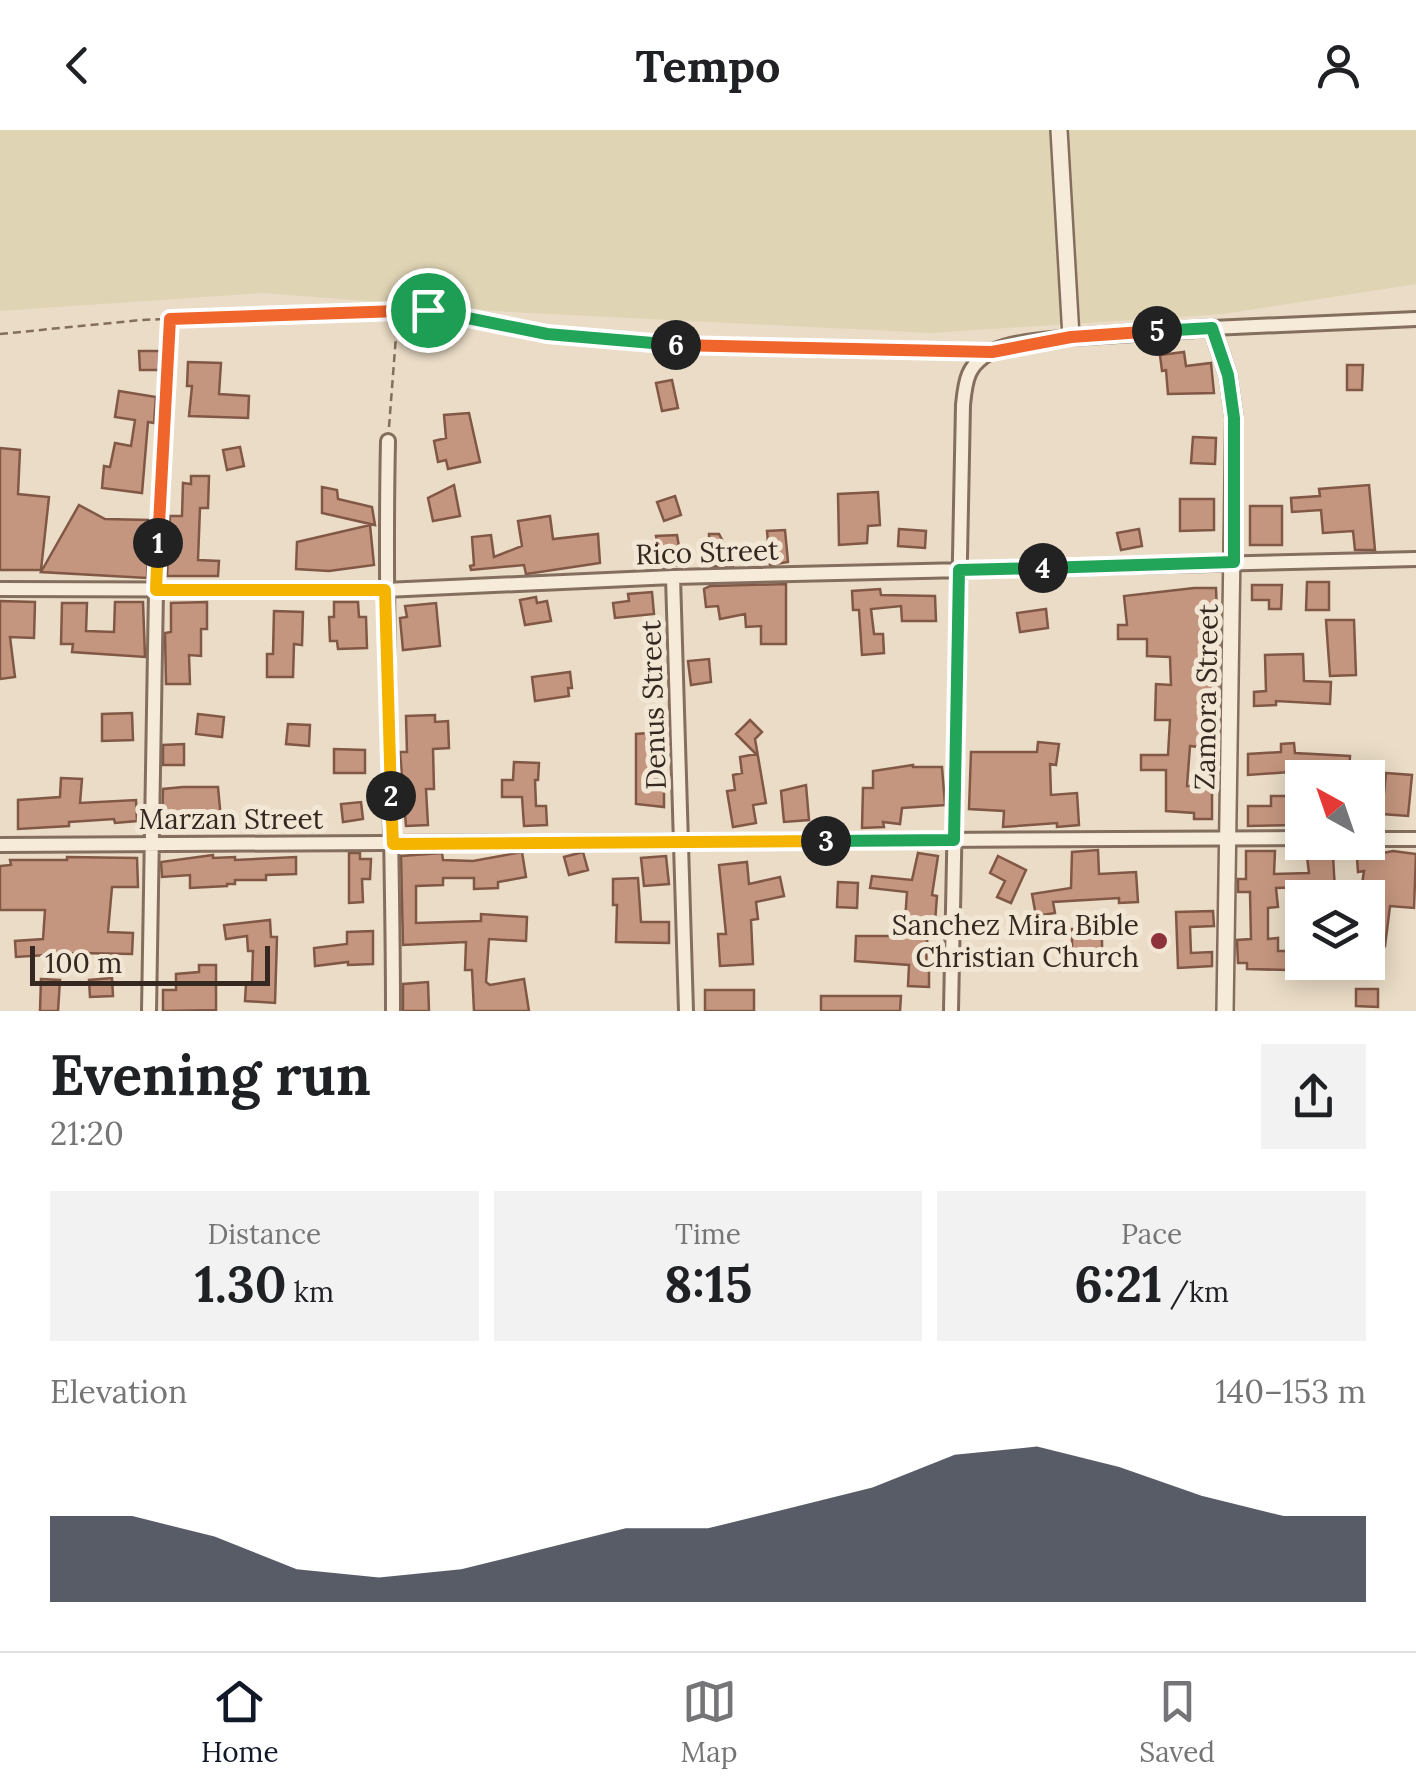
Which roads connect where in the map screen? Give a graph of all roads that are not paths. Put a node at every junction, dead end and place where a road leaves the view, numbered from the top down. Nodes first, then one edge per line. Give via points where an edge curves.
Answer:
1 (1059, 130) edge
2 (1416, 320) edge
3 (1212, 328) junction
4 (1071, 337) junction
5 (165, 401) road end
6 (388, 441) road end
7 (1416, 559) edge
8 (1234, 562) junction
9 (959, 570) junction
10 (673, 577) junction
11 (0, 589) edge
12 (156, 590) junction
13 (385, 590) junction
14 (1229, 837) junction
15 (1285, 838) edge
16 (1385, 839) edge
17 (1416, 839) edge
18 (954, 840) junction
19 (683, 842) junction
20 (150, 844) junction
21 (393, 844) junction
22 (0, 845) edge
23 (149, 1011) edge
24 (393, 1011) edge
25 (686, 1011) edge
26 (951, 1011) edge
27 (1225, 1011) edge

1 - 4 street
2 - 3 street
3 - 4 street
3 - 8 street, Zamora Street via 1234,418
4 - 9 street via 992,352 974,365 965,391
5 - 12 street
6 - 13 street
7 - 8 street, Rico Street
8 - 9 street, Rico Street
8 - 14 street, Zamora Street
9 - 10 street, Rico Street
9 - 18 street
10 - 13 street, Rico Street
10 - 19 street, Denus Street
11 - 12 street, Rico Street
12 - 13 street, Rico Street
12 - 20 street
13 - 21 street
14 - 15 street, Marzan Street
14 - 18 street, Marzan Street
14 - 27 street, Zamora Street
16 - 17 street
18 - 19 street, Marzan Street
18 - 26 street
19 - 21 street, Marzan Street
19 - 25 street, Denus Street
20 - 21 street, Marzan Street
20 - 22 street, Marzan Street
20 - 23 street
21 - 24 street

